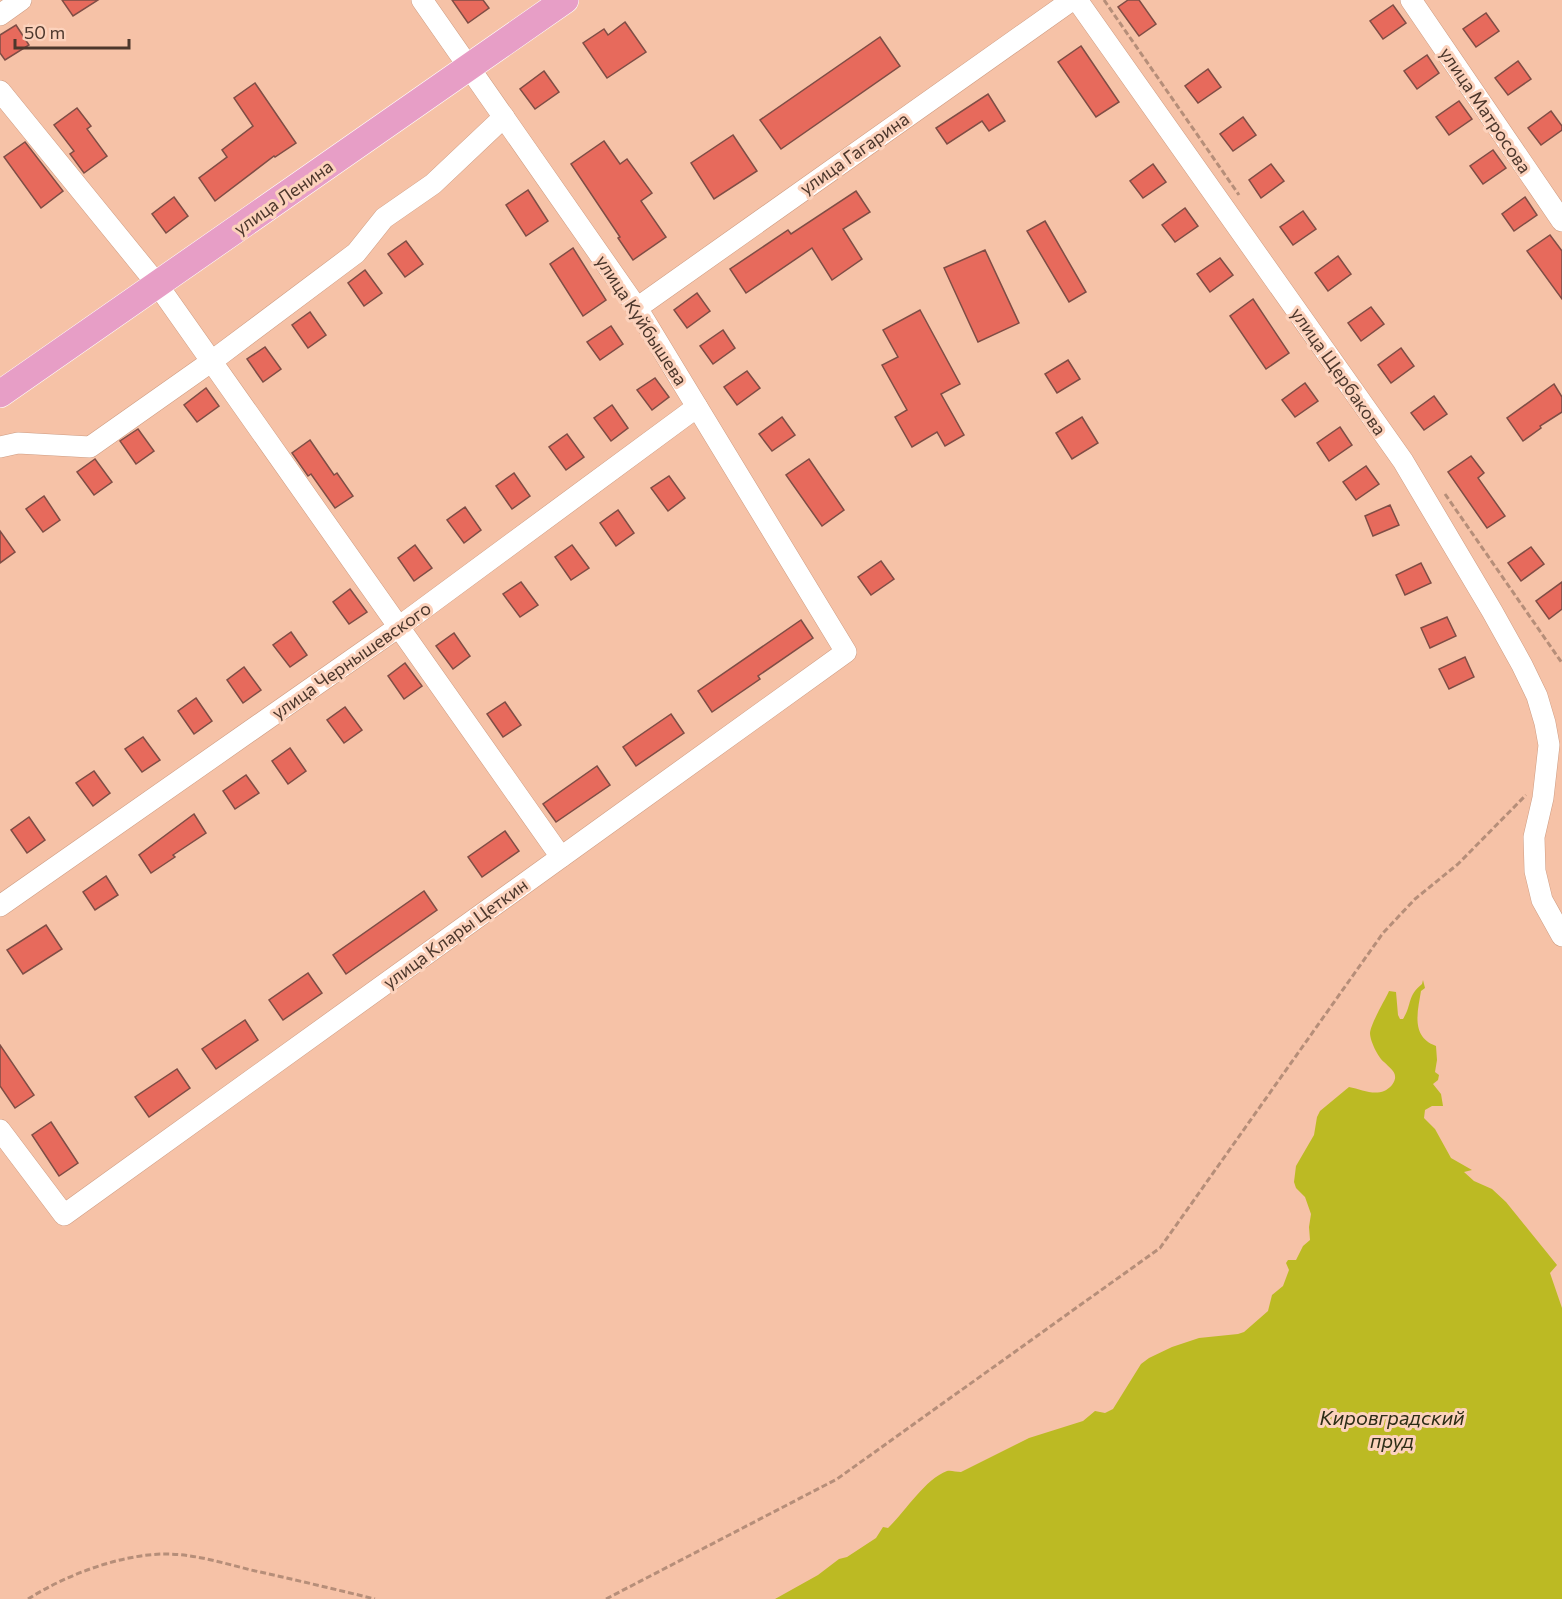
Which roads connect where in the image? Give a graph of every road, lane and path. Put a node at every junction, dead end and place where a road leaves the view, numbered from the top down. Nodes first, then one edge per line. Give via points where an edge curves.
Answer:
1 (21, 0) edge
2 (422, 0) edge
3 (565, 0) edge
4 (1072, 0) edge
5 (1077, 0) edge
6 (1411, 0) edge
7 (0, 15) edge
8 (470, 67) junction
9 (0, 91) edge
10 (504, 117) junction
11 (1562, 221) edge
12 (157, 284) junction
13 (637, 308) junction
14 (212, 361) junction
15 (0, 394) edge
16 (697, 407) junction
17 (0, 447) edge
18 (400, 626) junction
19 (846, 652) joint
20 (1552, 768) edge
21 (561, 857) junction
22 (0, 906) edge
23 (1562, 936) edge
24 (0, 1130) edge
25 (28, 1599) edge
26 (375, 1599) edge
27 (606, 1599) edge

1 - 7 street
2 - 8 street, улица Куйбышева
3 - 8 main road, улица Ленина
4 - 13 street, улица Гагарина
5 - 20 street, улица Щербакова via 1403,461 1492,610 1537,696
6 - 11 street, улица Матросова
8 - 10 street, улица Куйбышева
8 - 12 main road, улица Ленина
9 - 12 street
10 - 13 street, улица Куйбышева
10 - 14 street via 433,183 384,218 356,253
12 - 14 street
12 - 15 main road, улица Ленина
13 - 16 street, улица Куйбышева
14 - 17 street via 90,447 18,443
14 - 18 street
16 - 18 street, улица Чернышевского
16 - 19 street, улица Куйбышева
18 - 21 street
18 - 22 street, улица Чернышевского
19 - 21 street, улица Клары Цеткин
20 - 23 street, улица Щербакова via 1534,837 1535,871 1542,900
20 - 27 path via 1458,864 1415,899 1383,933 1160,1248 837,1479
21 - 24 street, улица Клары Цеткин via 64,1215
25 - 26 path via 93,1568 166,1554 211,1560

